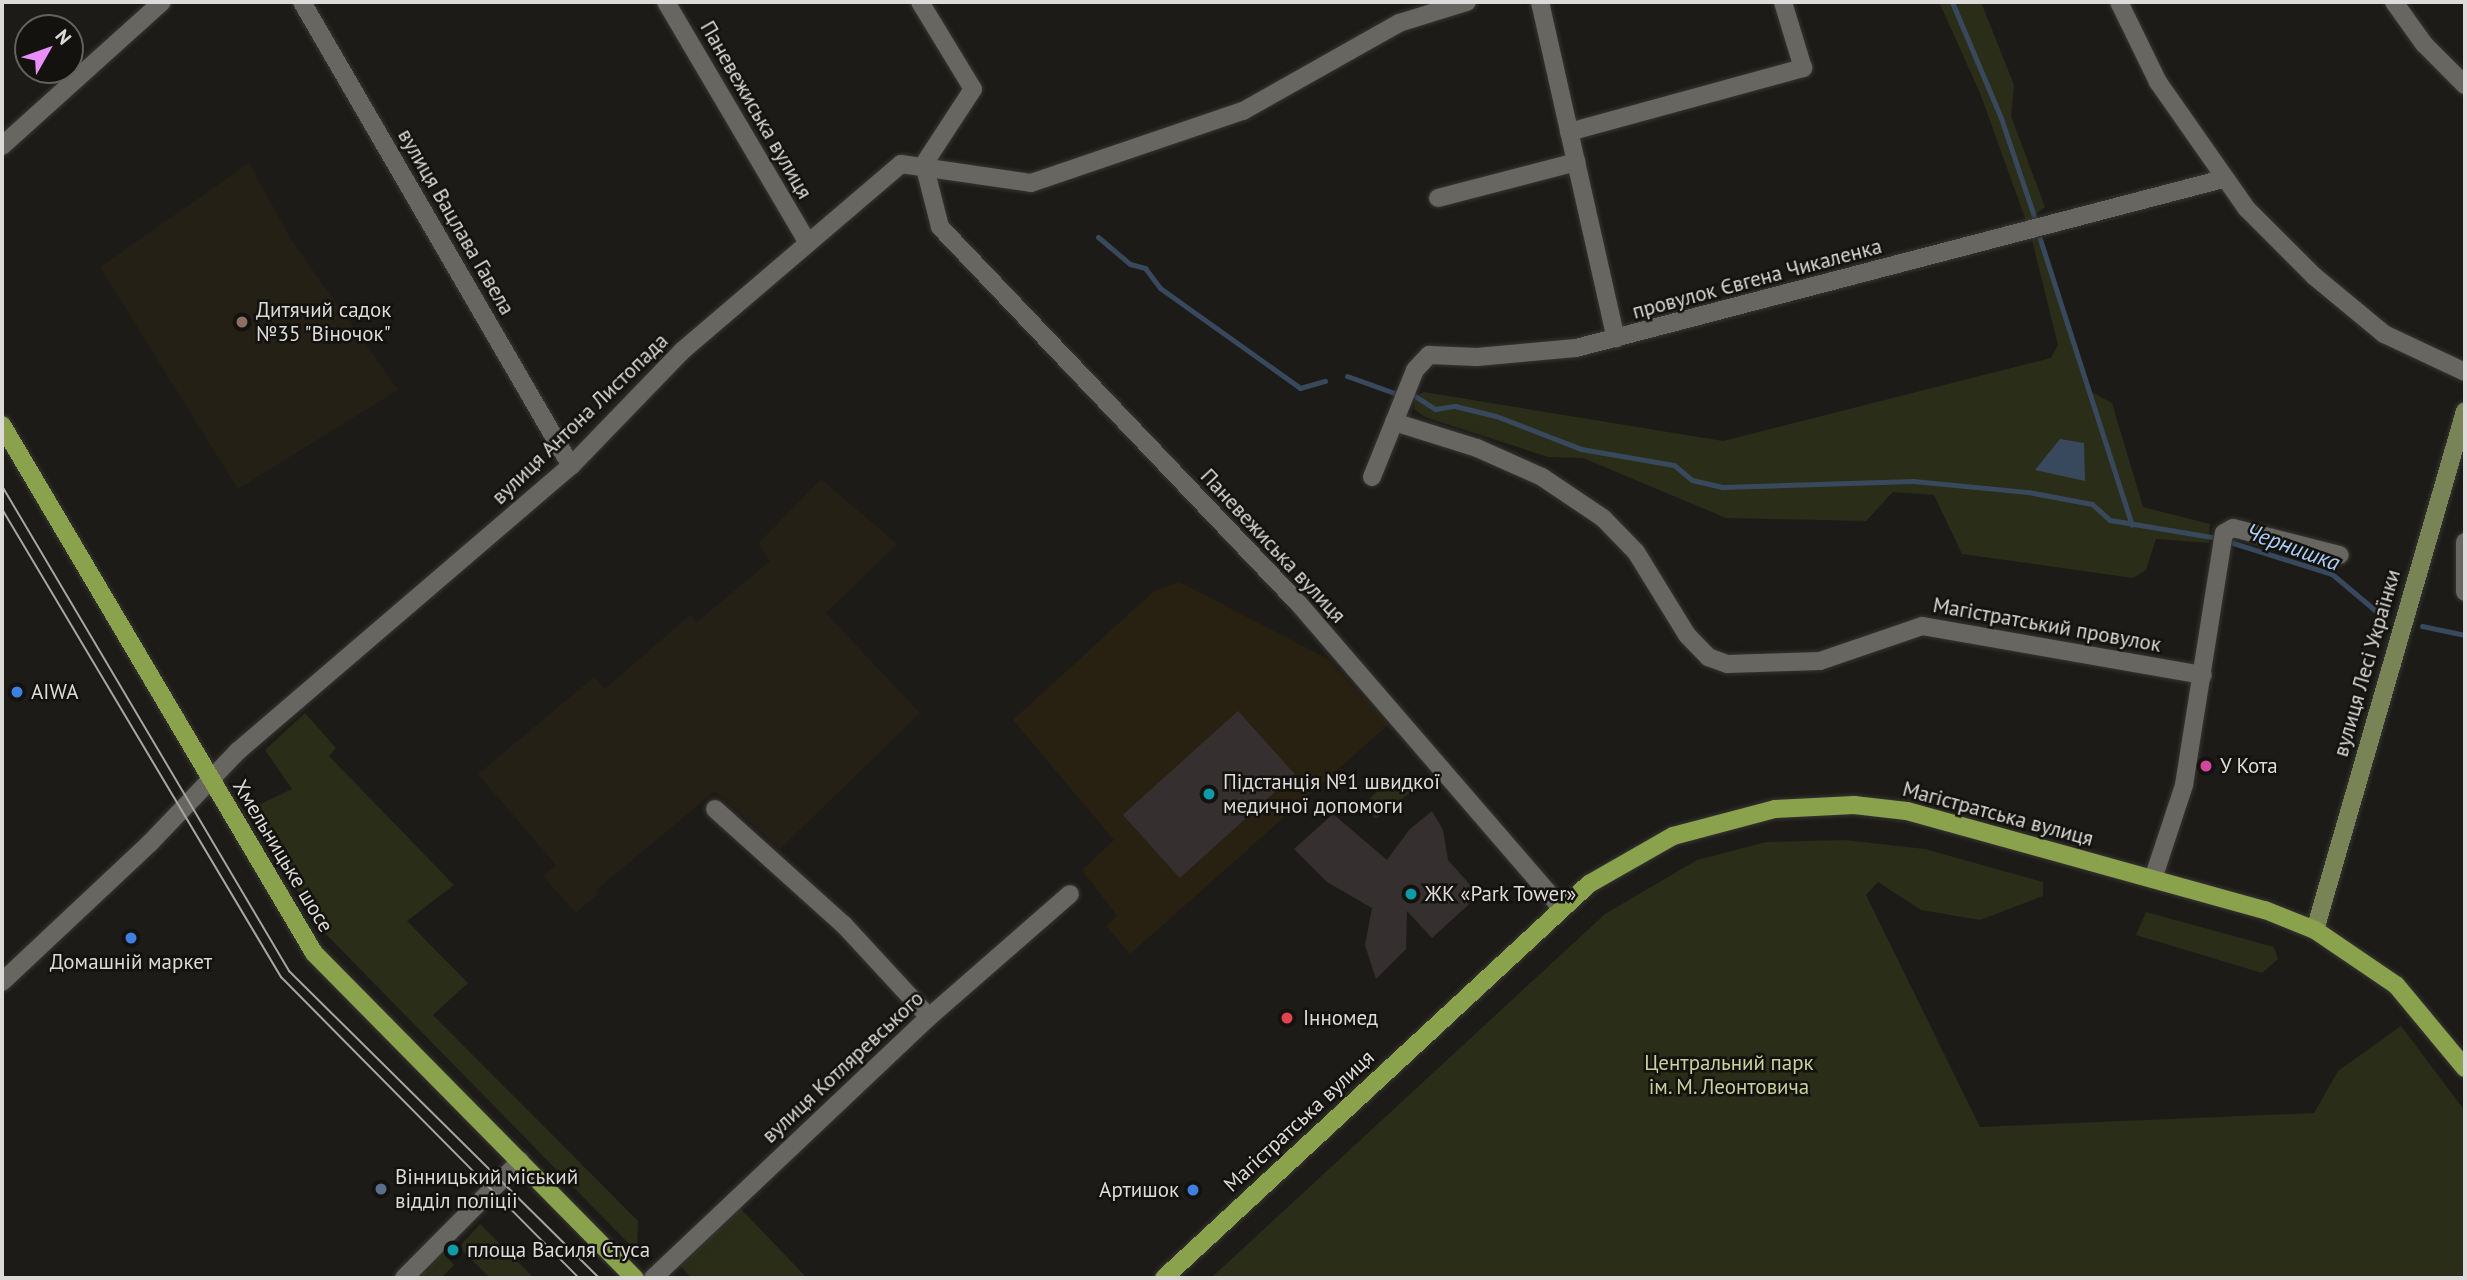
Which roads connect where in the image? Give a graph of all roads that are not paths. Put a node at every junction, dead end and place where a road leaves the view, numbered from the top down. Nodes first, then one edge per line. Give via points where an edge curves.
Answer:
1 (162, 2) edge
2 (302, 2) edge
3 (666, 2) edge
4 (919, 2) edge
5 (1467, 2) edge
6 (1540, 2) edge
7 (1783, 2) edge
8 (2119, 2) edge
9 (2394, 2) edge
10 (2465, 85) edge
11 (1569, 132) junction
12 (2, 146) edge
13 (1576, 162) junction
14 (924, 164) junction
15 (2224, 179) junction
16 (1438, 198) dead end
17 (807, 241) junction
18 (1616, 339) junction
19 (2465, 372) edge
20 (2465, 411) edge
21 (1395, 422) junction
22 (2, 425) edge
23 (2462, 433) edge
24 (571, 466) junction
25 (1372, 477) dead end
26 (2465, 542) edge
27 (2340, 555) dead end
28 (2465, 592) edge
29 (2203, 675) junction
30 (211, 779) junction
31 (715, 810) dead end
32 (2153, 879) junction
33 (1070, 894) dead end
34 (1561, 907) junction
35 (2315, 930) junction
36 (2, 982) edge
37 (929, 1017) junction
38 (2465, 1068) edge
39 (520, 1161) junction
40 (404, 1278) edge
41 (635, 1278) edge
42 (653, 1278) edge
43 (1164, 1278) edge

1 - 12 street
2 - 24 street, вулиця Вацлава Гавела
3 - 17 street, Паневежиська вулиця
4 - 14 street via 973,89
5 - 14 street via 1399,23 1243,111 1031,183
6 - 11 street
7 - 11 street via 1803,68
8 - 15 street via 2158,82
9 - 10 street via 2424,44
11 - 13 street
13 - 16 street
13 - 18 street
14 - 17 street, вулиця Антона Листопада via 901,164
14 - 34 street, Паневежиська вулиця via 940,227 1299,604
15 - 18 street, провулок Євгена Чикаленка
15 - 19 street via 2314,276 2384,334
17 - 24 street, вулиця Антона Листопада via 682,351
18 - 21 street, провулок Євгена Чикаленка via 1477,357 1429,355 1415,370
20 - 23 main road, вулиця Лесі Українки
21 - 25 street, провулок Євгена Чикаленка
21 - 29 street, Магістратський провулок via 1477,448 1542,477 1603,518 1636,552 1687,635 1708,657 1727,664 1820,661 1922,626
22 - 30 main road, Хмельницьке шосе
23 - 35 main road, вулиця Лесі Українки
24 - 30 street, вулиця Антона Листопада
26 - 28 street
27 - 29 street via 2233,528 2222,536
29 - 32 street via 2184,785
30 - 36 street, вулиця Антона Листопада
30 - 39 main road, Хмельницьке шосе via 314,953
31 - 37 street via 844,925
32 - 34 main road, Магістратська вулиця via 1930,816 1875,806 1817,805 1751,814 1674,836 1617,864
32 - 35 main road, Магістратська вулиця
33 - 37 street, вулиця Котляревського
34 - 43 main road, Магістратська вулиця
35 - 38 main road, Магістратська вулиця via 2396,985
37 - 42 street, вулиця Котляревського
39 - 40 street
39 - 41 main road, Хмельницьке шосе

